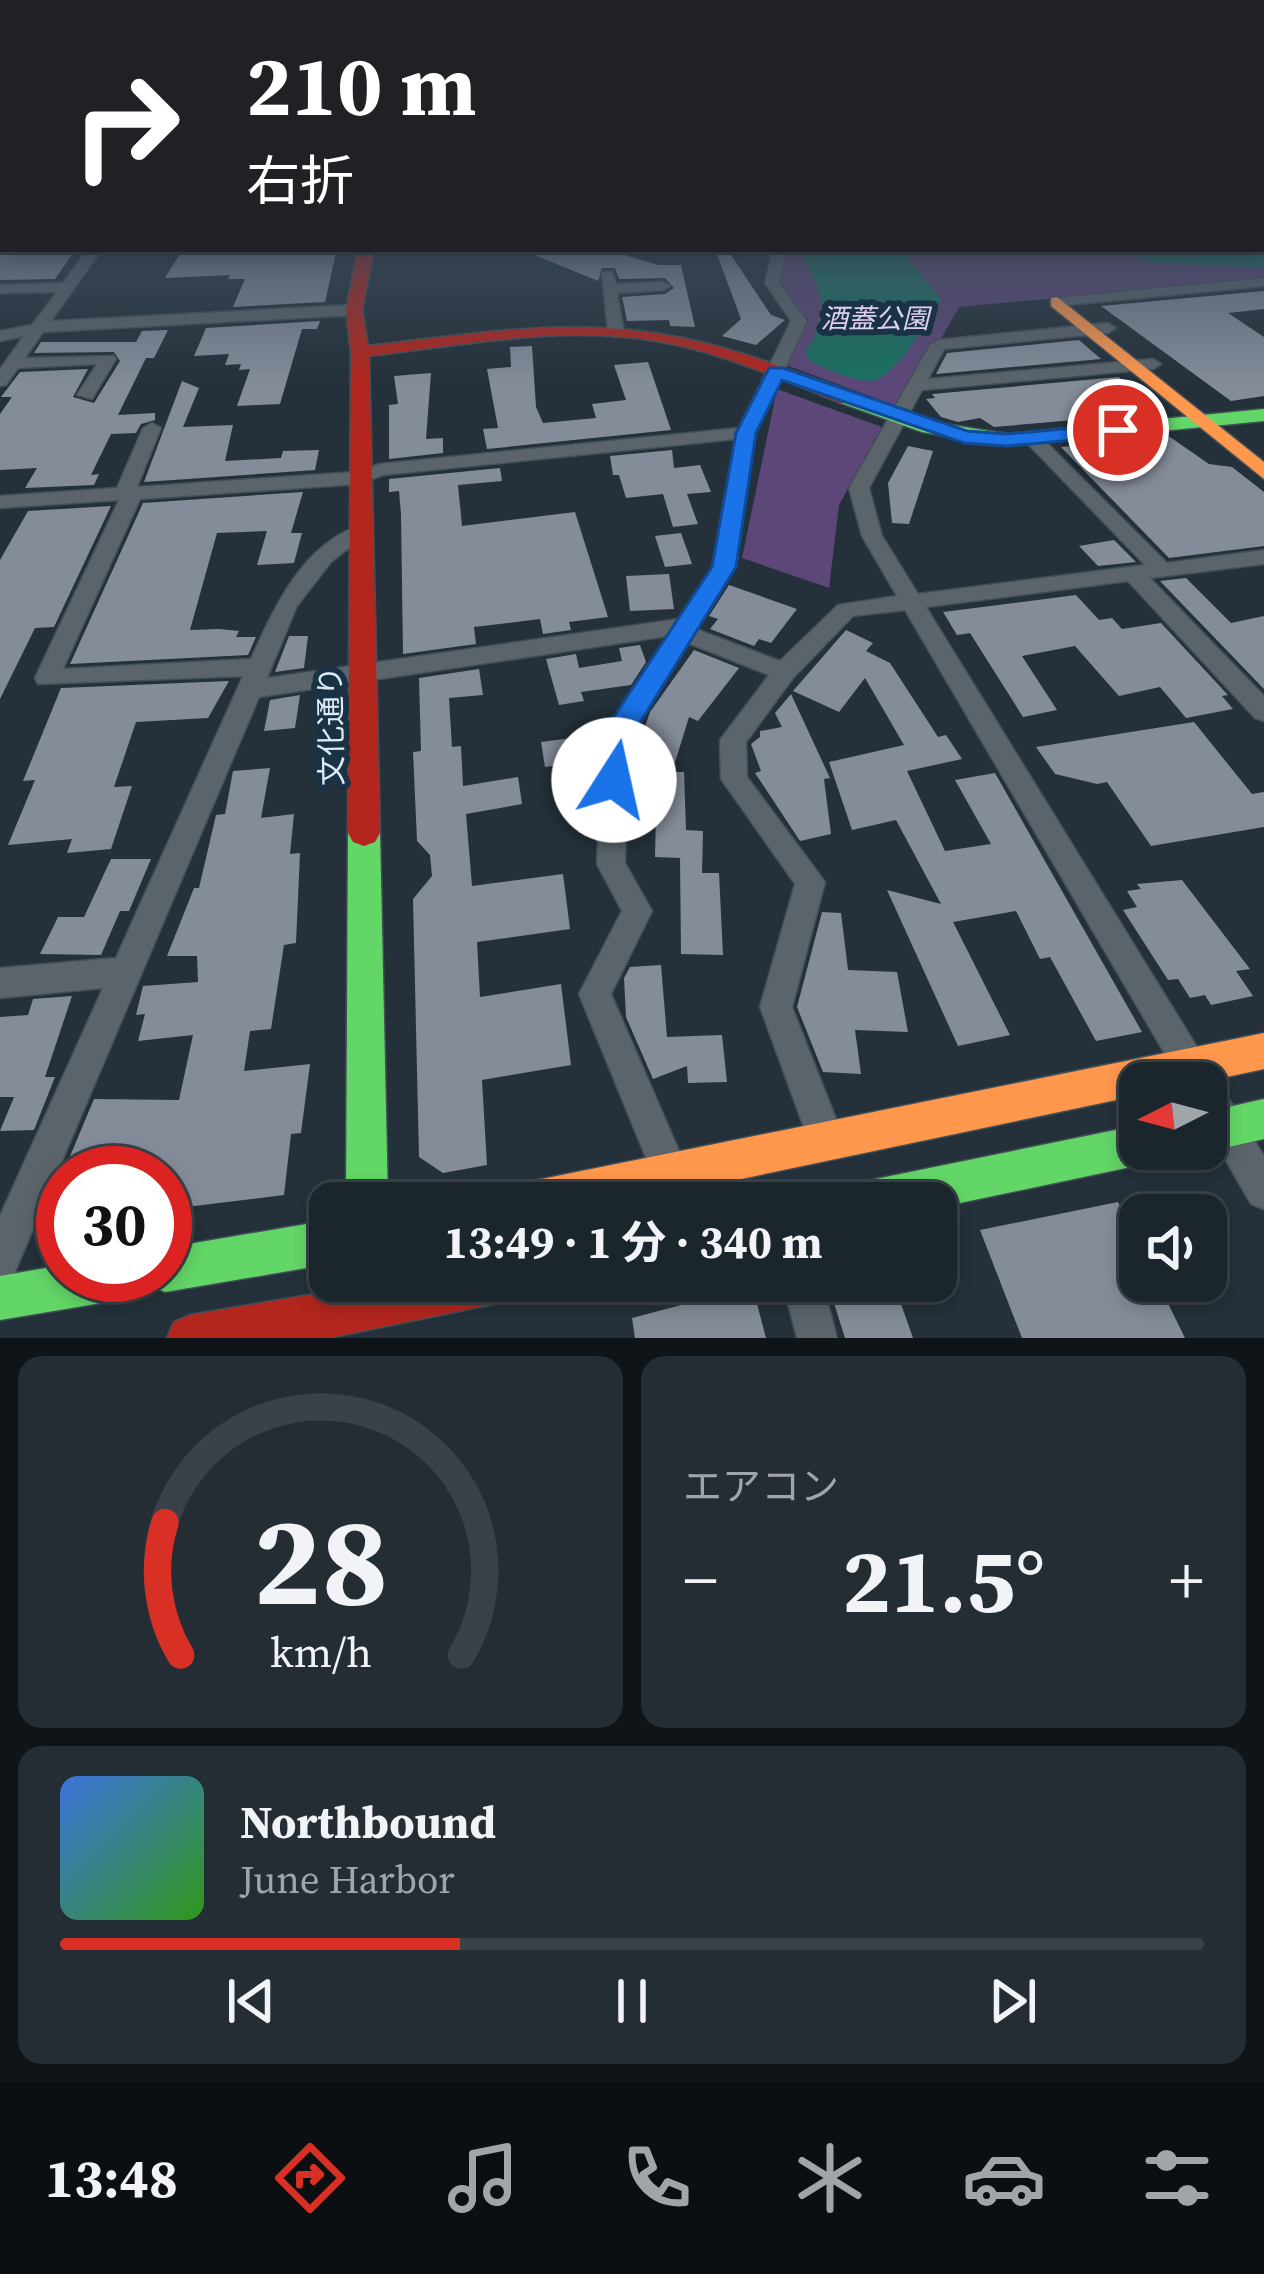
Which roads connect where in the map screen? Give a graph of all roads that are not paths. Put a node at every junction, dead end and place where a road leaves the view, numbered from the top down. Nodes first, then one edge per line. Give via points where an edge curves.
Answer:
1 (87, 260) edge
2 (364, 260) edge
3 (777, 260) edge
4 (1264, 282) edge
5 (663, 286) dead end
6 (67, 287) junction
7 (0, 290) edge
8 (1065, 301) joint
9 (354, 310) junction
10 (38, 328) junction
11 (1100, 329) junction
12 (616, 332) junction
13 (0, 336) edge
14 (360, 352) junction
15 (13, 363) junction
16 (1145, 365) junction
17 (776, 372) junction
18 (0, 381) edge
19 (919, 385) junction
20 (86, 395) dead end
21 (1264, 415) edge
22 (901, 418) junction
23 (1214, 421) junction
24 (152, 428) dead end
25 (746, 433) junction
26 (1032, 438) junction
27 (1264, 450) edge
28 (1264, 473) edge
29 (359, 478) junction
30 (128, 494) junction
31 (0, 502) edge
32 (359, 532) junction
33 (1264, 557) edge
34 (1163, 571) junction
35 (1136, 575) junction
36 (910, 601) junction
37 (681, 628) junction
38 (784, 672) junction
39 (364, 674) junction
40 (255, 678) junction
41 (1264, 712) edge
42 (129, 971) junction
43 (0, 983) edge
44 (1264, 1051) edge
45 (1188, 1062) edge
46 (1227, 1068) edge
47 (1119, 1093) edge
48 (1264, 1119) edge
49 (1227, 1127) edge
50 (827, 1142) junction
51 (1227, 1144) edge
52 (1119, 1149) edge
53 (671, 1174) junction
54 (368, 1182) edge
55 (631, 1182) edge
56 (957, 1183) edge
57 (1264, 1192) edge
58 (309, 1246) edge
59 (0, 1259) edge
60 (192, 1265) edge
61 (36, 1292) edge
62 (0, 1298) edge
63 (403, 1302) edge
64 (808, 1302) edge
65 (367, 1310) edge
66 (190, 1338) edge
67 (817, 1338) edge

1 - 6 street
2 - 9 street, 文化通り
3 - 17 street via 772,283 799,321
4 - 8 street
5 - 12 street via 608,282
6 - 7 street
6 - 10 street
8 - 11 street
9 - 10 street
9 - 14 street, 文化通り
10 - 13 street
10 - 15 street
11 - 16 street
11 - 19 street via 938,345
12 - 14 street
12 - 17 street via 690,342
14 - 29 street, 文化通り
15 - 18 street
15 - 20 street via 108,358
16 - 19 street
16 - 23 street
17 - 22 street
17 - 25 street
19 - 22 street
21 - 23 street
22 - 26 street via 964,437
22 - 36 street via 859,488 872,536
23 - 26 street
23 - 27 street
23 - 28 street
24 - 30 street
25 - 29 street
25 - 37 street via 724,567
26 - 34 street
29 - 30 street
29 - 32 street, 文化通り
30 - 31 street
30 - 40 street via 47,678
32 - 39 street, 文化通り
32 - 40 street via 323,557 287,604
33 - 34 street
34 - 35 street
35 - 36 street
35 - 41 street
36 - 38 street via 846,610
36 - 45 street
37 - 38 street
37 - 39 street
37 - 53 street via 615,738 611,864 637,911 595,994
38 - 50 street via 733,740 734,779 810,883 776,1007
39 - 40 street
39 - 54 street, 文化通り
40 - 42 street
42 - 43 street
42 - 59 street
44 - 46 street
47 - 50 street
48 - 49 street
50 - 53 street
51 - 57 street
52 - 56 street
53 - 55 street
58 - 60 street
61 - 62 street
63 - 65 street
64 - 67 street
65 - 66 street

